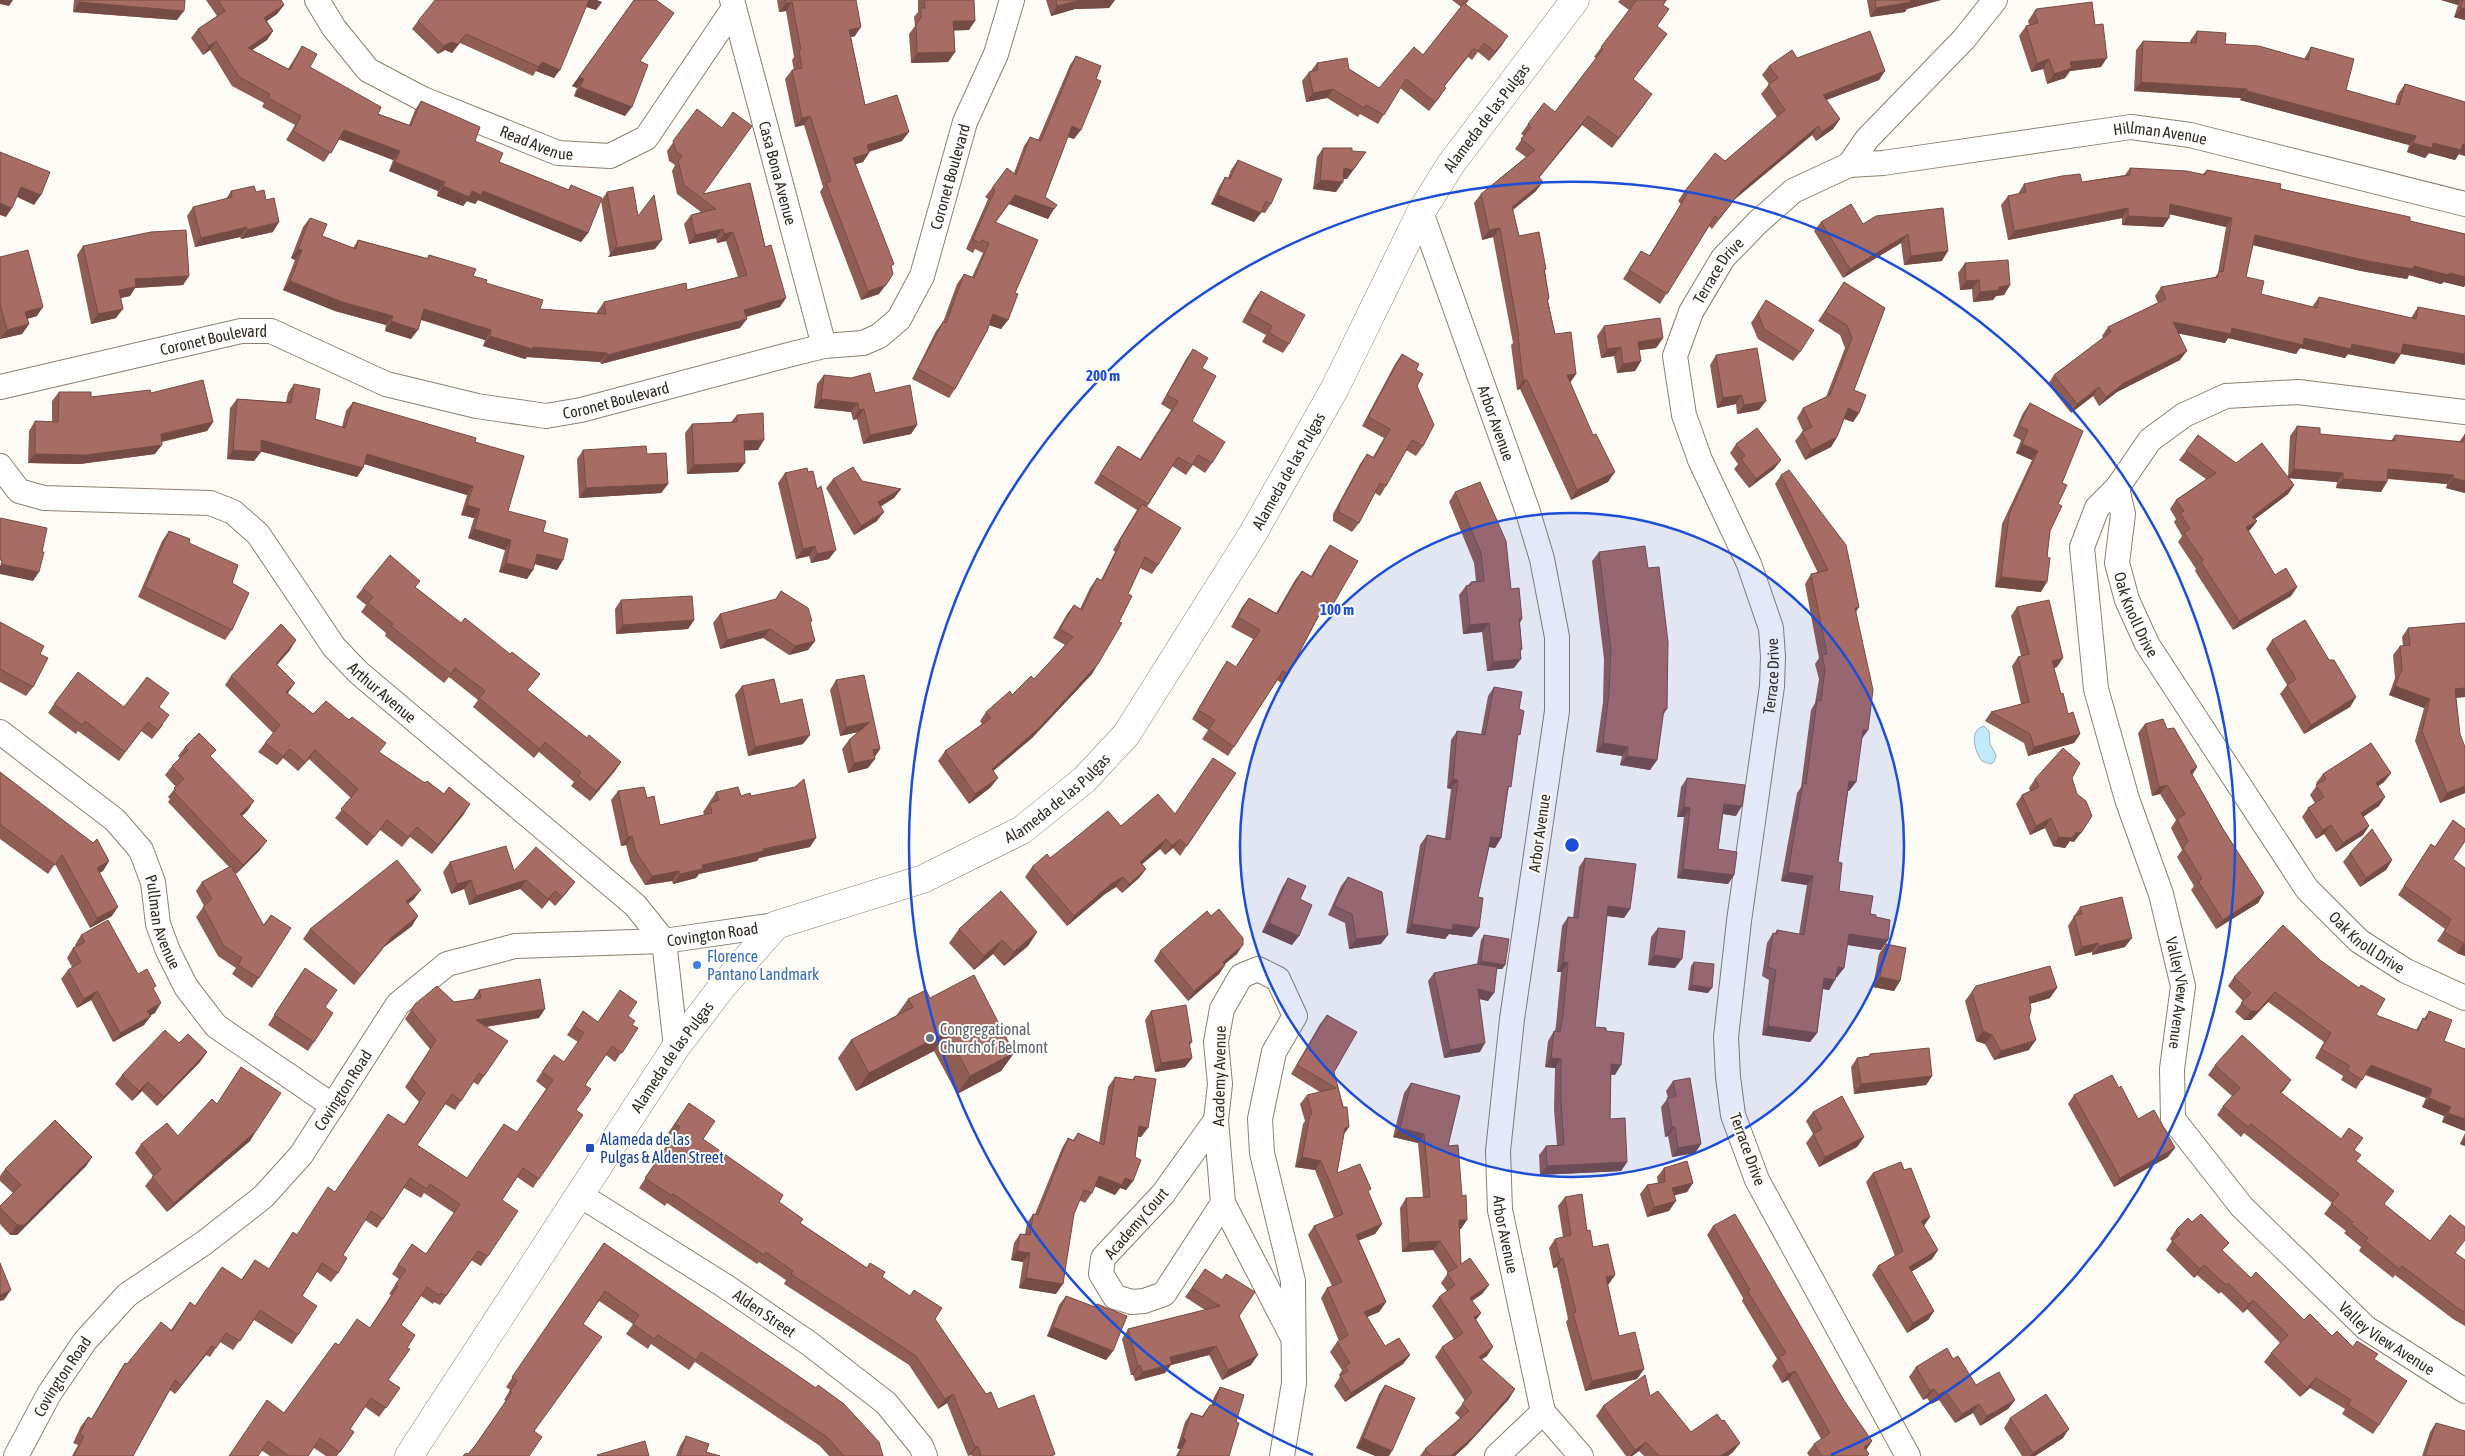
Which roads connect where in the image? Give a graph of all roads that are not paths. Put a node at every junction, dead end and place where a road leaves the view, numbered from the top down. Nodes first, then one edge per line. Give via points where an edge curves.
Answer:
1 (317, 0) edge
2 (1012, 0) edge
3 (1575, 0) edge
4 (1995, 0) edge
5 (733, 4) edge
6 (1849, 165) junction
7 (2465, 204) edge
8 (1421, 212) junction
9 (824, 346) junction
10 (0, 387) edge
11 (2465, 412) edge
12 (0, 466) edge
13 (2117, 488) junction
14 (0, 732) edge
15 (776, 925) junction
16 (664, 941) junction
17 (2465, 998) edge
18 (676, 1047) junction
19 (333, 1106) junction
20 (1216, 1120) junction
21 (580, 1195) junction
22 (1223, 1202) junction
23 (1292, 1336) junction
24 (2465, 1391) edge
25 (1543, 1412) junction
26 (16, 1456) edge
27 (408, 1456) edge
28 (926, 1456) edge
29 (1282, 1456) edge
30 (1497, 1456) edge
31 (1581, 1456) edge
32 (1908, 1456) edge

1 - 5 street, Read Avenue via 334,28 368,70 423,99 558,152 610,156 646,138
2 - 9 street, Coronet Boulevard via 996,54 965,122 922,276 899,319 880,336 863,343
3 - 8 main road, Alameda de las Pulgas via 1450,164
4 - 6 street, Terrace Drive via 1964,39 1867,139
5 - 9 street, Casa Bona Avenue
6 - 7 street, Hillman Avenue via 2132,128 2190,135
6 - 32 street, Terrace Drive via 1793,192 1723,258 1691,312 1675,356 1684,415 1700,460 1749,564 1771,628 1772,686 1726,1037 1733,1115 1757,1180
8 - 15 main road, Alameda de las Pulgas via 1335,388 1257,526 1126,735 1084,780 1022,830 923,880
8 - 25 street, Arbor Avenue via 1527,509 1542,559 1557,637 1557,711 1512,1019 1498,1151 1500,1210
9 - 10 street, Coronet Boulevard via 581,410 546,416 478,406 386,384 271,331 241,331
11 - 13 street via 2298,392 2226,396 2184,415 2150,440
12 - 16 street, Arthur Avenue via 19,491 44,498 210,503 233,512 258,534 334,647 359,673 635,905
13 - 17 street, Oak Knoll Drive via 2123,514 2117,563 2127,600 2147,644 2307,889 2359,941 2406,971
13 - 24 street, Valley View Avenue via 2097,508 2082,547 2096,689 2127,799 2160,894 2183,986 2172,1069 2173,1120 2242,1207 2366,1328
14 - 19 street, Pullman Avenue via 115,820 142,850 153,882 158,924 168,951 186,987 216,1026
15 - 16 street, Covington Road
15 - 18 main road, Alameda de las Pulgas
16 - 18 street
16 - 19 street, Covington Road via 515,946 447,964 398,1004
18 - 21 main road, Alameda de las Pulgas
19 - 26 street, Covington Road via 302,1155 263,1197 204,1243 127,1295 85,1342 49,1394
20 - 22 street, Academy Avenue
20 - 22 street, Academy Court via 1163,1194 1103,1258 1102,1274 1115,1297 1132,1302 1164,1294
20 - 23 street, Academy Avenue via 1220,1084 1216,1042 1222,1009 1241,976 1258,969 1278,979 1295,1016 1274,1052 1260,1119 1262,1153 1293,1281
21 - 27 main road, Alameda de las Pulgas
21 - 28 street, Alden Street via 726,1286 810,1344 886,1403
22 - 23 street, Academy Avenue
23 - 29 street, Academy Avenue via 1294,1383
25 - 30 street
25 - 31 street, Arbor Avenue

